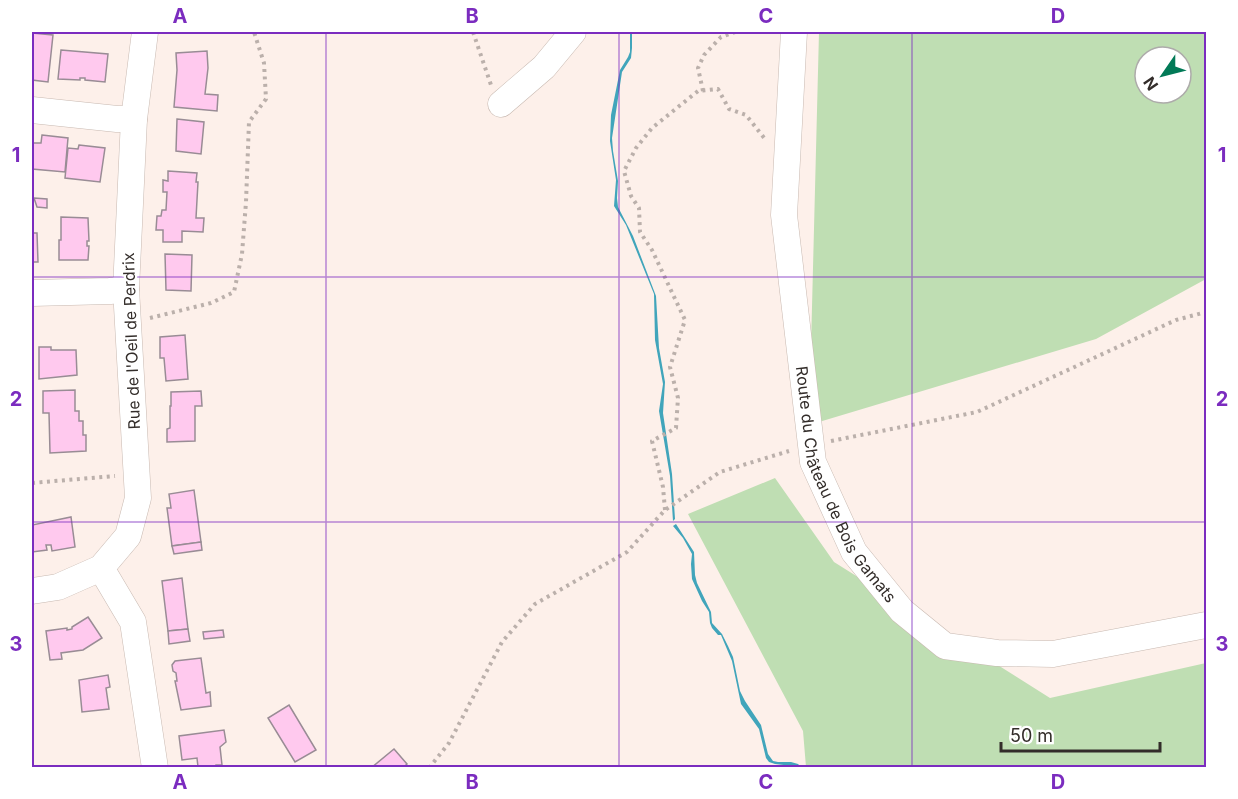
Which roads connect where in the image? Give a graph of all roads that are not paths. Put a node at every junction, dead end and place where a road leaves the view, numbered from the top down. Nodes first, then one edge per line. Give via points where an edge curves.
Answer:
1 (146, 32) edge
2 (573, 32) edge
3 (794, 32) edge
4 (501, 104) road end
5 (32, 110) edge
6 (135, 118) junction
7 (126, 288) junction
8 (32, 293) edge
9 (100, 568) junction
10 (32, 591) edge
11 (1206, 625) edge
12 (155, 768) edge

1 - 6 street, Rue de l'Oeil de Perdrix
2 - 4 street via 544,67
3 - 11 street, Route du Château de Bois Gamats via 784,215 813,462 854,552 902,611 945,646 996,653 1053,654
5 - 6 street
6 - 7 street, Rue de l'Oeil de Perdrix
7 - 8 street
7 - 9 street, Rue de l'Oeil de Perdrix via 138,498 129,536
9 - 10 street, Rue de l'Oeil de Perdrix via 58,587
9 - 12 street via 133,622

